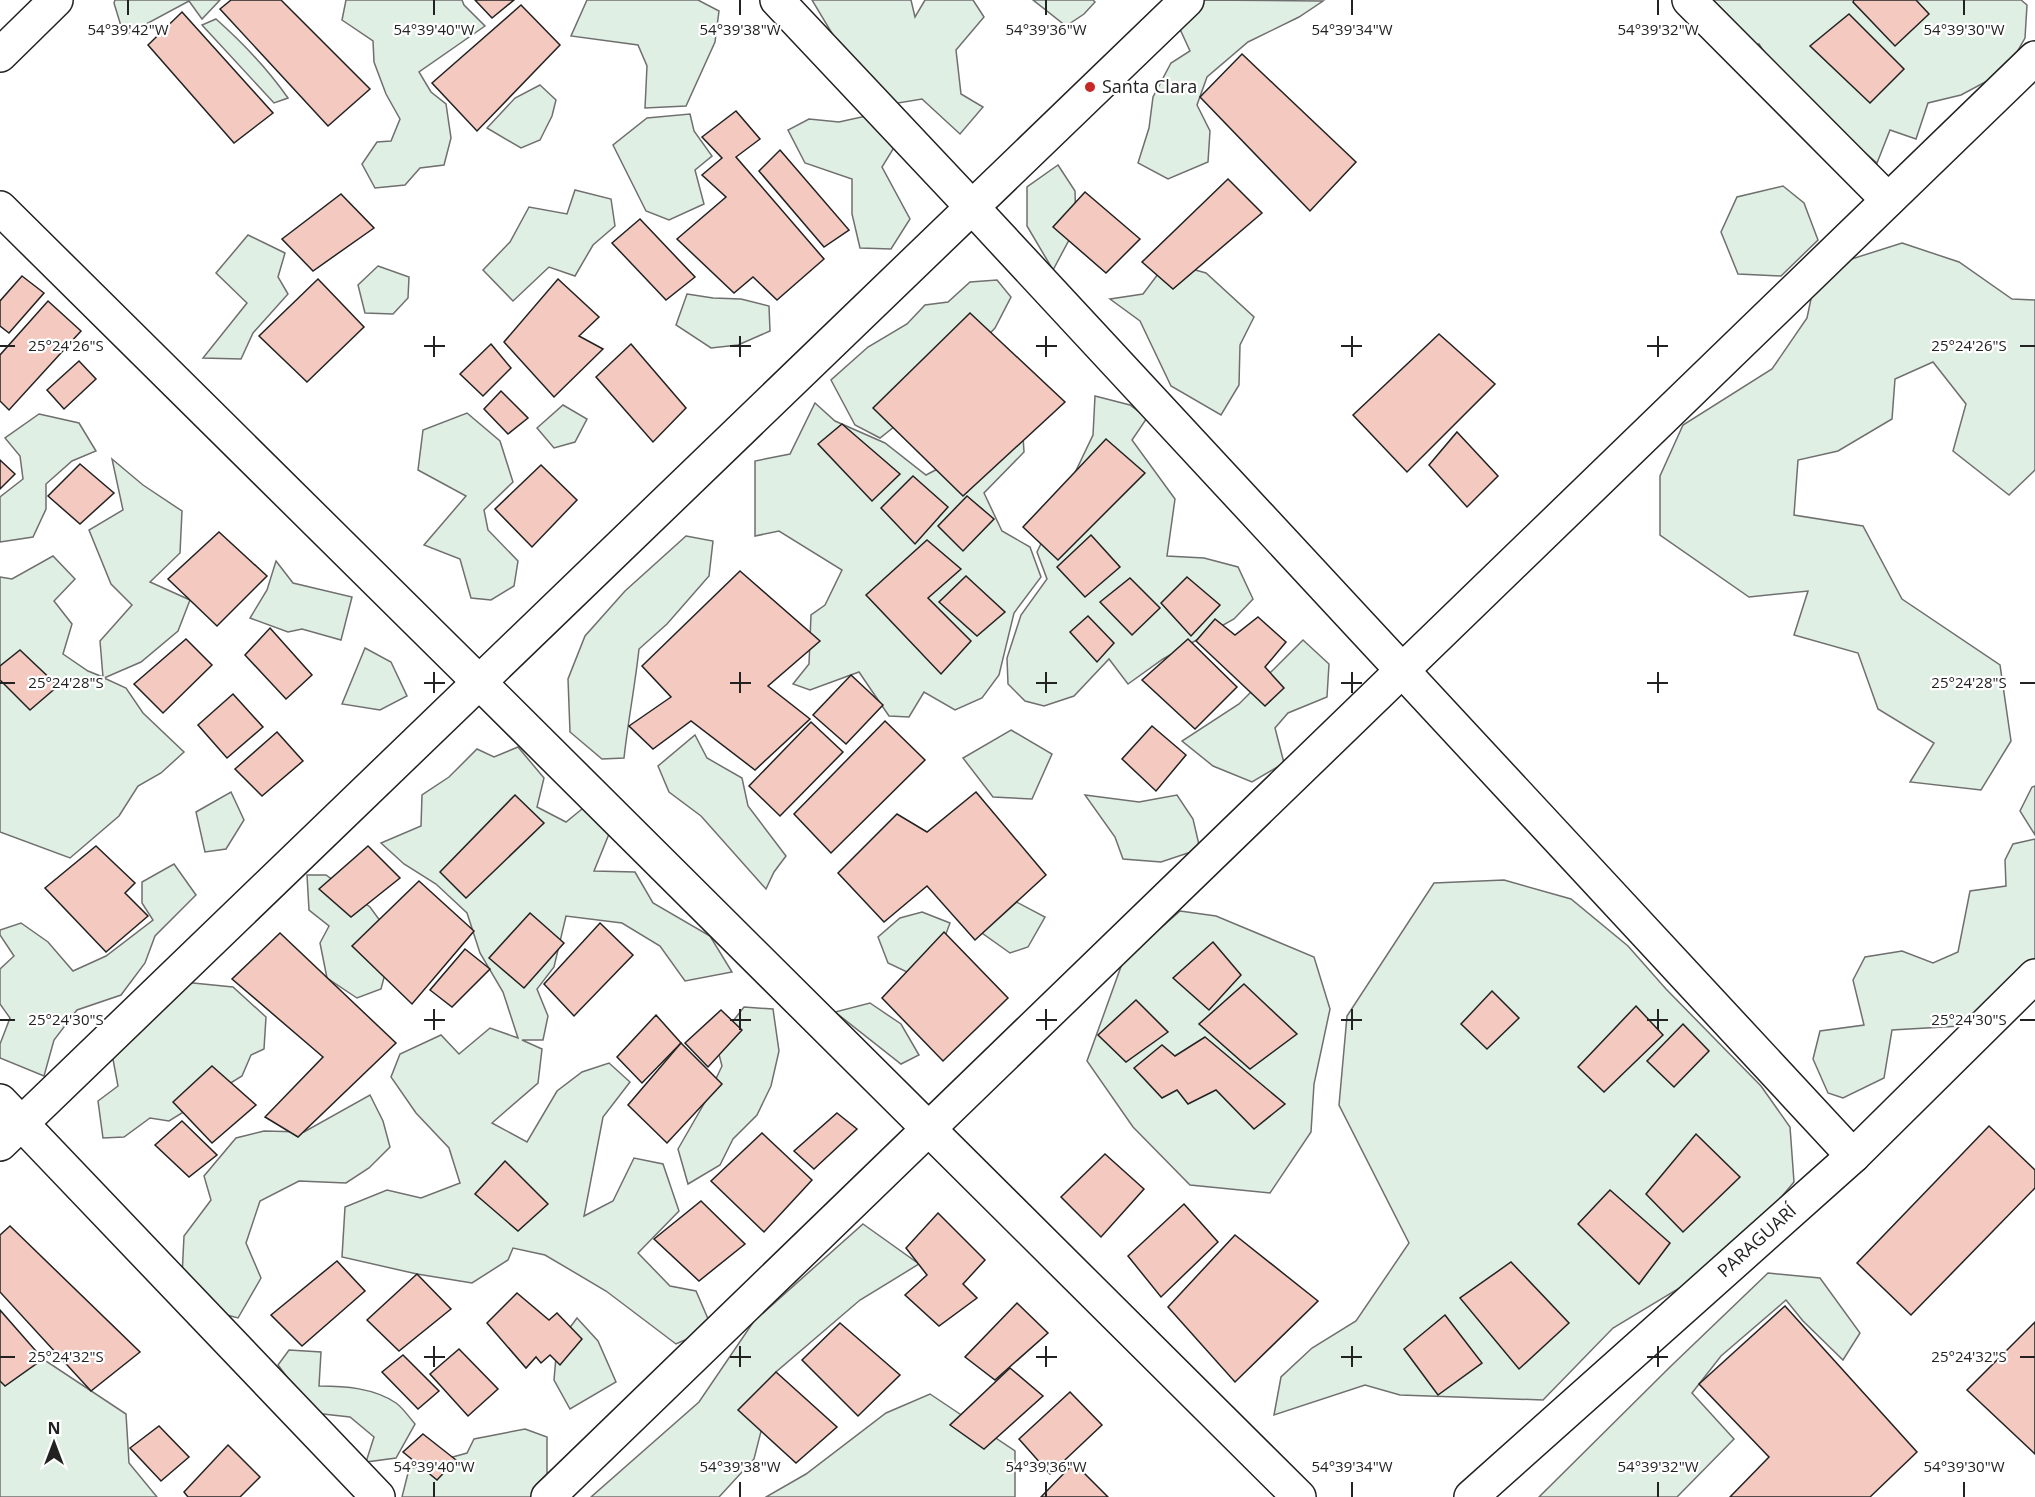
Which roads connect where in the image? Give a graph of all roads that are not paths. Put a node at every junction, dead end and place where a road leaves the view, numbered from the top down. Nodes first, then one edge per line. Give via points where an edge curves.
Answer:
1 (56, 0) edge
2 (777, 0) edge
3 (1187, 0) edge
4 (1689, 0) edge
5 (0, 55) edge
6 (2035, 58) edge
7 (1888, 200) junction
8 (972, 207) junction
9 (0, 208) edge
10 (1402, 670) junction
11 (479, 682) junction
12 (2035, 976) edge
13 (7, 1123) edge
14 (929, 1129) junction
15 (1853, 1156) junction
16 (378, 1497) edge
17 (548, 1497) edge
18 (1299, 1497) edge
19 (1471, 1497) edge

1 - 5 street
2 - 8 street
3 - 8 street
4 - 7 street
6 - 7 street
7 - 10 street
8 - 10 street
8 - 11 street
9 - 11 street
10 - 14 street
10 - 15 street
11 - 13 street
11 - 14 street
12 - 15 street, PARAGUARÍ
13 - 16 street
14 - 17 street
14 - 18 street
15 - 19 street, PARAGUARÍ

